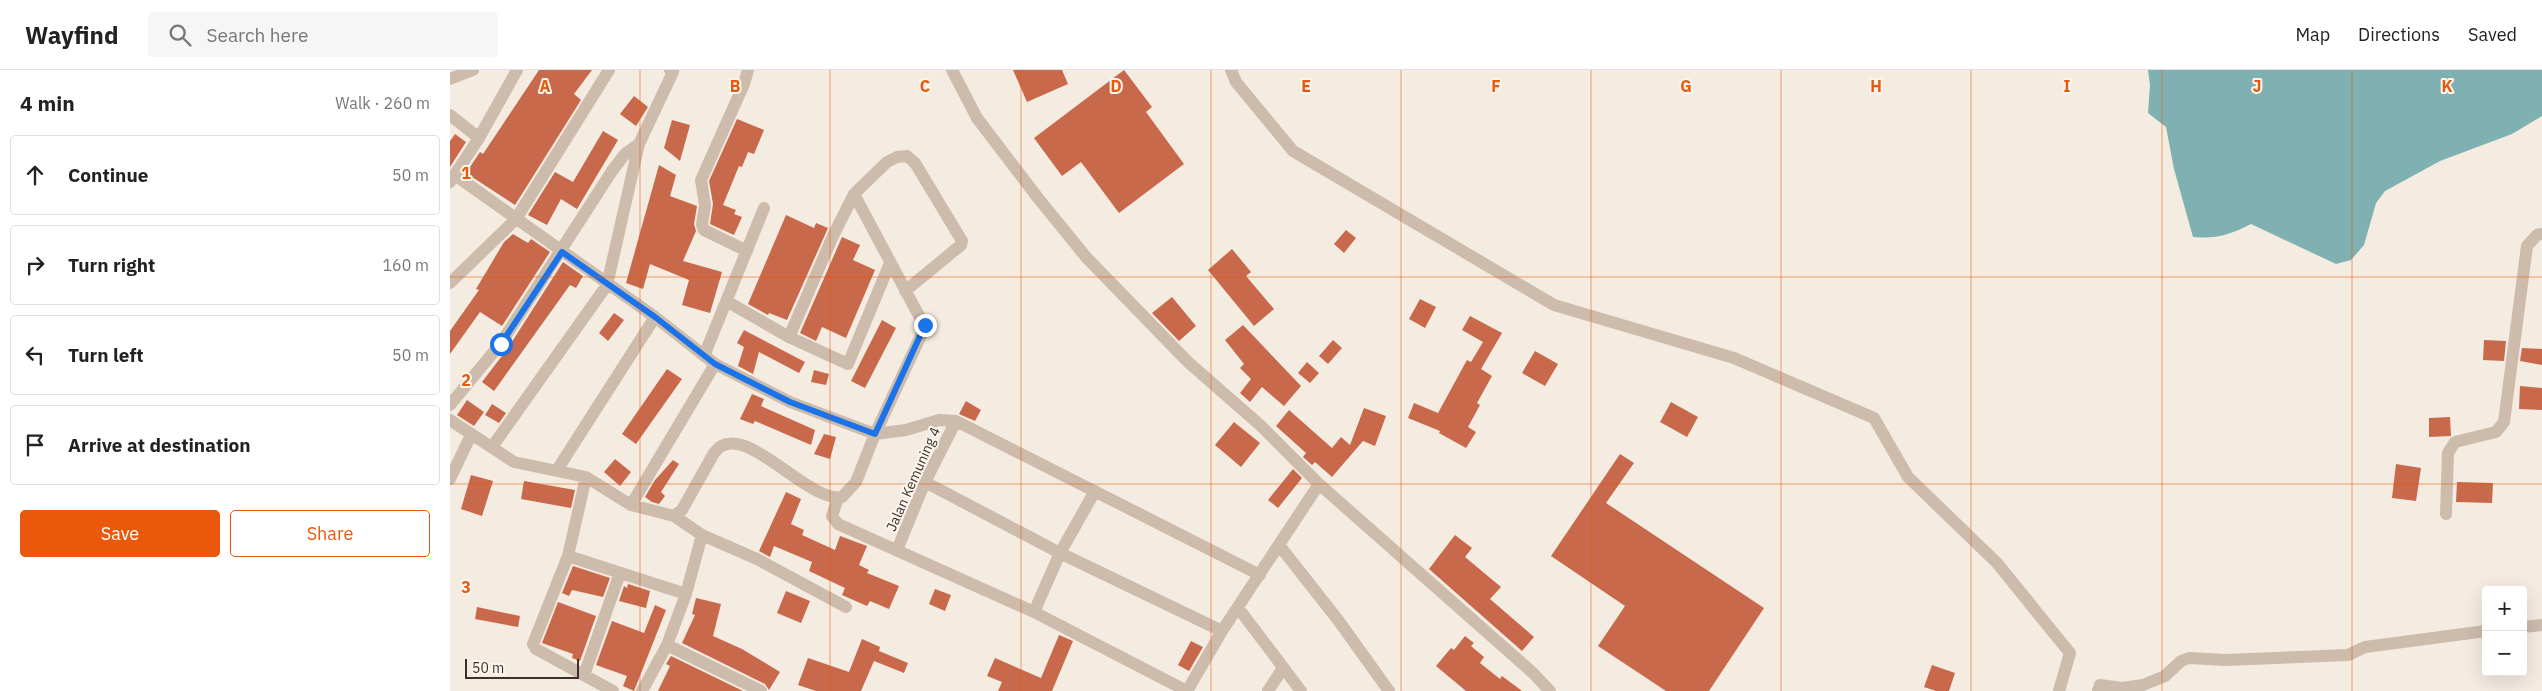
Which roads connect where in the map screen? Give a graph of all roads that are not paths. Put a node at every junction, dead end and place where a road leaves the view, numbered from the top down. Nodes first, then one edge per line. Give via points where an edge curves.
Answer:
1 (473, 70) edge
2 (517, 70) edge
3 (609, 70) edge
4 (670, 70) edge
5 (748, 70) edge
6 (952, 70) edge
7 (1231, 70) edge
8 (450, 79) edge
9 (450, 116) edge
10 (479, 138) junction
11 (639, 144) junction
12 (452, 179) edge
13 (854, 194) junction
14 (764, 208) dead end
15 (516, 219) junction
16 (2542, 234) edge
17 (747, 251) junction
18 (562, 252) junction
19 (890, 263) junction
20 (450, 283) edge
21 (607, 285) junction
22 (906, 291) junction
23 (728, 302) junction
24 (655, 317) junction
25 (789, 337) junction
26 (704, 356) junction
27 (715, 364) junction
28 (450, 405) edge
29 (450, 420) edge
30 (956, 421) junction
31 (875, 434) junction
32 (471, 435) junction
33 (492, 447) junction
34 (557, 470) junction
35 (586, 477) junction
36 (450, 479) edge
37 (925, 482) junction
38 (1319, 484) junction
39 (1094, 490) junction
40 (838, 498) junction
41 (630, 506) junction
42 (2446, 514) dead end
43 (674, 516) junction
44 (702, 535) junction
45 (1279, 546) junction
46 (897, 550) junction
47 (1060, 553) junction
48 (568, 556) junction
49 (620, 573) junction
50 (1260, 575) junction
51 (686, 594) junction
52 (846, 607) dead end
53 (1239, 608) junction
54 (1034, 612) junction
55 (2542, 625) edge
56 (2527, 626) edge
57 (1222, 631) junction
58 (2482, 632) edge
59 (667, 645) junction
60 (1282, 668) junction
61 (584, 675) junction
62 (612, 691) edge
63 (642, 691) edge
64 (762, 691) edge
65 (1187, 691) edge
66 (1268, 691) edge
67 (1301, 691) edge
68 (1389, 691) edge
69 (1550, 691) edge
70 (2059, 691) edge
71 (2098, 691) edge

1 - 8 street
2 - 10 street
3 - 15 street
4 - 11 street via 673,72
5 - 17 street via 701,180 704,230
6 - 38 street via 977,118 1086,257 1188,362 1260,425
7 - 70 street via 1236,82 1293,151 1554,305 1734,358 1874,418 1908,477 1997,563 2070,653
9 - 10 street
10 - 12 street
11 - 18 street via 625,154 612,172
11 - 21 street
12 - 15 street
13 - 19 street
13 - 22 street via 887,162 907,156 915,163 960,238 961,245
13 - 25 street
14 - 17 street
15 - 18 street
15 - 20 street
16 - 42 street via 2527,246 2504,422 2496,432 2455,442 2451,446
17 - 23 street
18 - 21 street
18 - 28 street via 501,344
19 - 22 street
19 - 25 street via 848,364
21 - 24 street
21 - 33 street
22 - 31 street via 925,327
23 - 25 street
23 - 26 street
24 - 26 street
24 - 34 street
26 - 27 street
27 - 31 street via 790,402
27 - 41 street
29 - 32 street
30 - 31 street via 939,420 906,430
30 - 37 street, Jalan Kemuning 4
30 - 39 street
31 - 40 street via 856,482
32 - 33 street
32 - 36 street
33 - 34 street via 514,462
34 - 35 street
35 - 41 street
35 - 48 street
37 - 46 street, Jalan Kemuning 4
37 - 47 street
38 - 45 street
38 - 69 street
39 - 47 street
39 - 50 street
40 - 43 street via 809,487 745,445 726,444 714,453 682,510
40 - 46 street via 832,516 838,524
41 - 43 street
43 - 44 street
44 - 51 street
44 - 52 street via 757,559
45 - 50 street
45 - 68 street
46 - 54 street
47 - 54 street
47 - 57 street
48 - 49 street
48 - 61 street via 533,644 536,649
49 - 51 street
49 - 61 street
50 - 53 street
51 - 59 street
53 - 57 street
53 - 60 street
54 - 65 street
55 - 56 street
57 - 65 street
58 - 71 street via 2371,646 2348,655 2189,658 2165,676 2143,685 2122,688 2100,685
59 - 63 street
59 - 64 street
60 - 66 street
60 - 67 street
61 - 62 street

